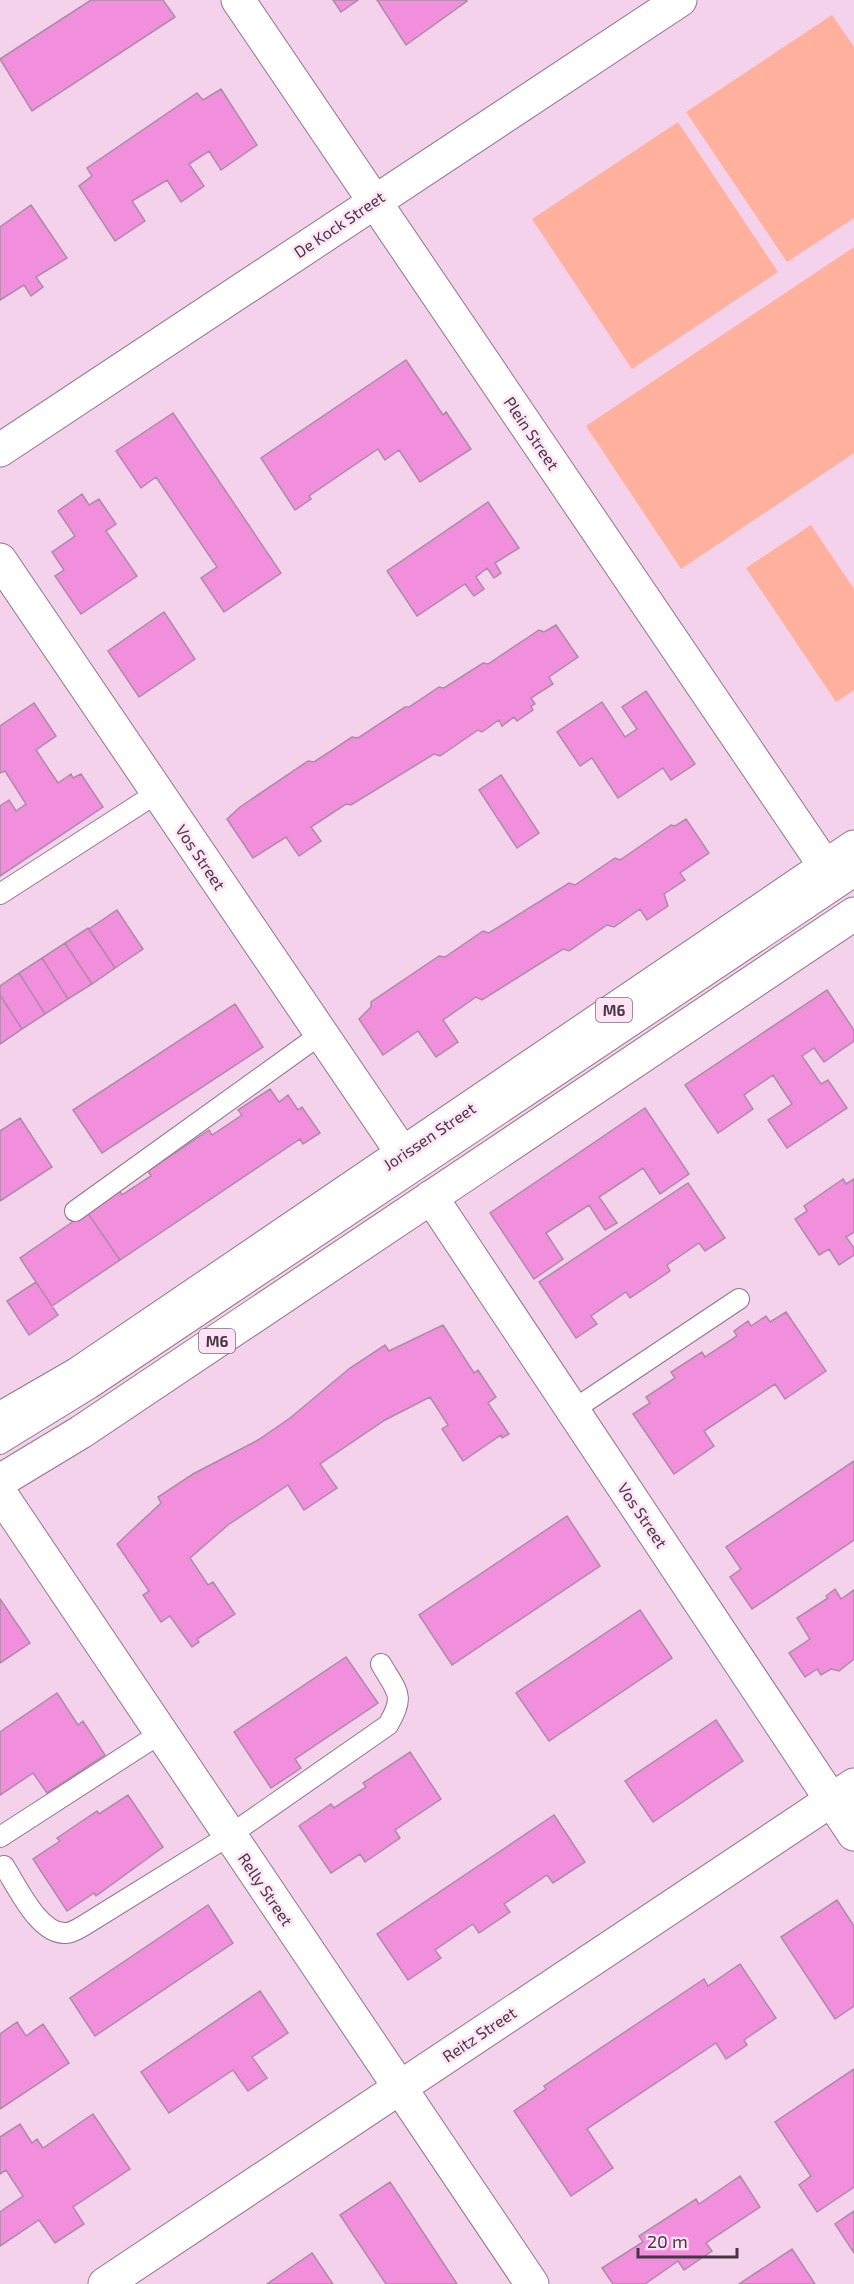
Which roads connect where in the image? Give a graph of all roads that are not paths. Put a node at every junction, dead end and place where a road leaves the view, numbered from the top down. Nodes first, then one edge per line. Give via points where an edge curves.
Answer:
1 (238, 0) edge
2 (680, 0) edge
3 (375, 200) junction
4 (0, 450) edge
5 (0, 560) edge
6 (158, 793) junction
7 (854, 847) edge
8 (839, 871) edge
9 (854, 888) edge
10 (0, 894) edge
11 (854, 915) edge
12 (321, 1034) junction
13 (402, 1154) junction
14 (431, 1197) junction
15 (75, 1211) dead end
16 (739, 1299) dead end
17 (573, 1410) junction
18 (0, 1419) edge
19 (0, 1444) edge
20 (0, 1455) edge
21 (0, 1481) edge
22 (0, 1493) edge
23 (381, 1664) dead end
24 (161, 1733) junction
25 (843, 1792) edge
26 (854, 1834) edge
27 (230, 1835) junction
28 (0, 1837) edge
29 (4, 1866) dead end
30 (399, 2087) junction
31 (105, 2284) edge
32 (532, 2284) edge

1 - 3 street, Plein Street
2 - 3 street, De Kock Street
3 - 4 street, De Kock Street
3 - 8 street, Plein Street
5 - 6 street, Vos Street
6 - 10 lane
6 - 12 street, Vos Street
7 - 8 street, Jorissen Street / M6
8 - 13 street, Jorissen Street / M6
8 - 19 lane, Jorissen Street via 91,1388
9 - 20 lane, Jorissen Street via 97,1396
11 - 14 street, M6
12 - 13 street, Vos Street
12 - 15 lane
13 - 18 street, Jorissen Street / M6 via 78,1374
14 - 17 street, Vos Street
14 - 21 street, M6 via 81,1432
16 - 17 lane
17 - 25 street, Vos Street
22 - 24 street, Relly Street
23 - 27 lane via 398,1694 399,1706 388,1725
24 - 27 street, Relly Street
24 - 28 lane
25 - 26 street, Vos Street
25 - 30 street, Reitz Street
27 - 29 lane via 68,1934 43,1925
27 - 30 street, Relly Street
30 - 31 street, Reitz Street
30 - 32 street, Relly Street

